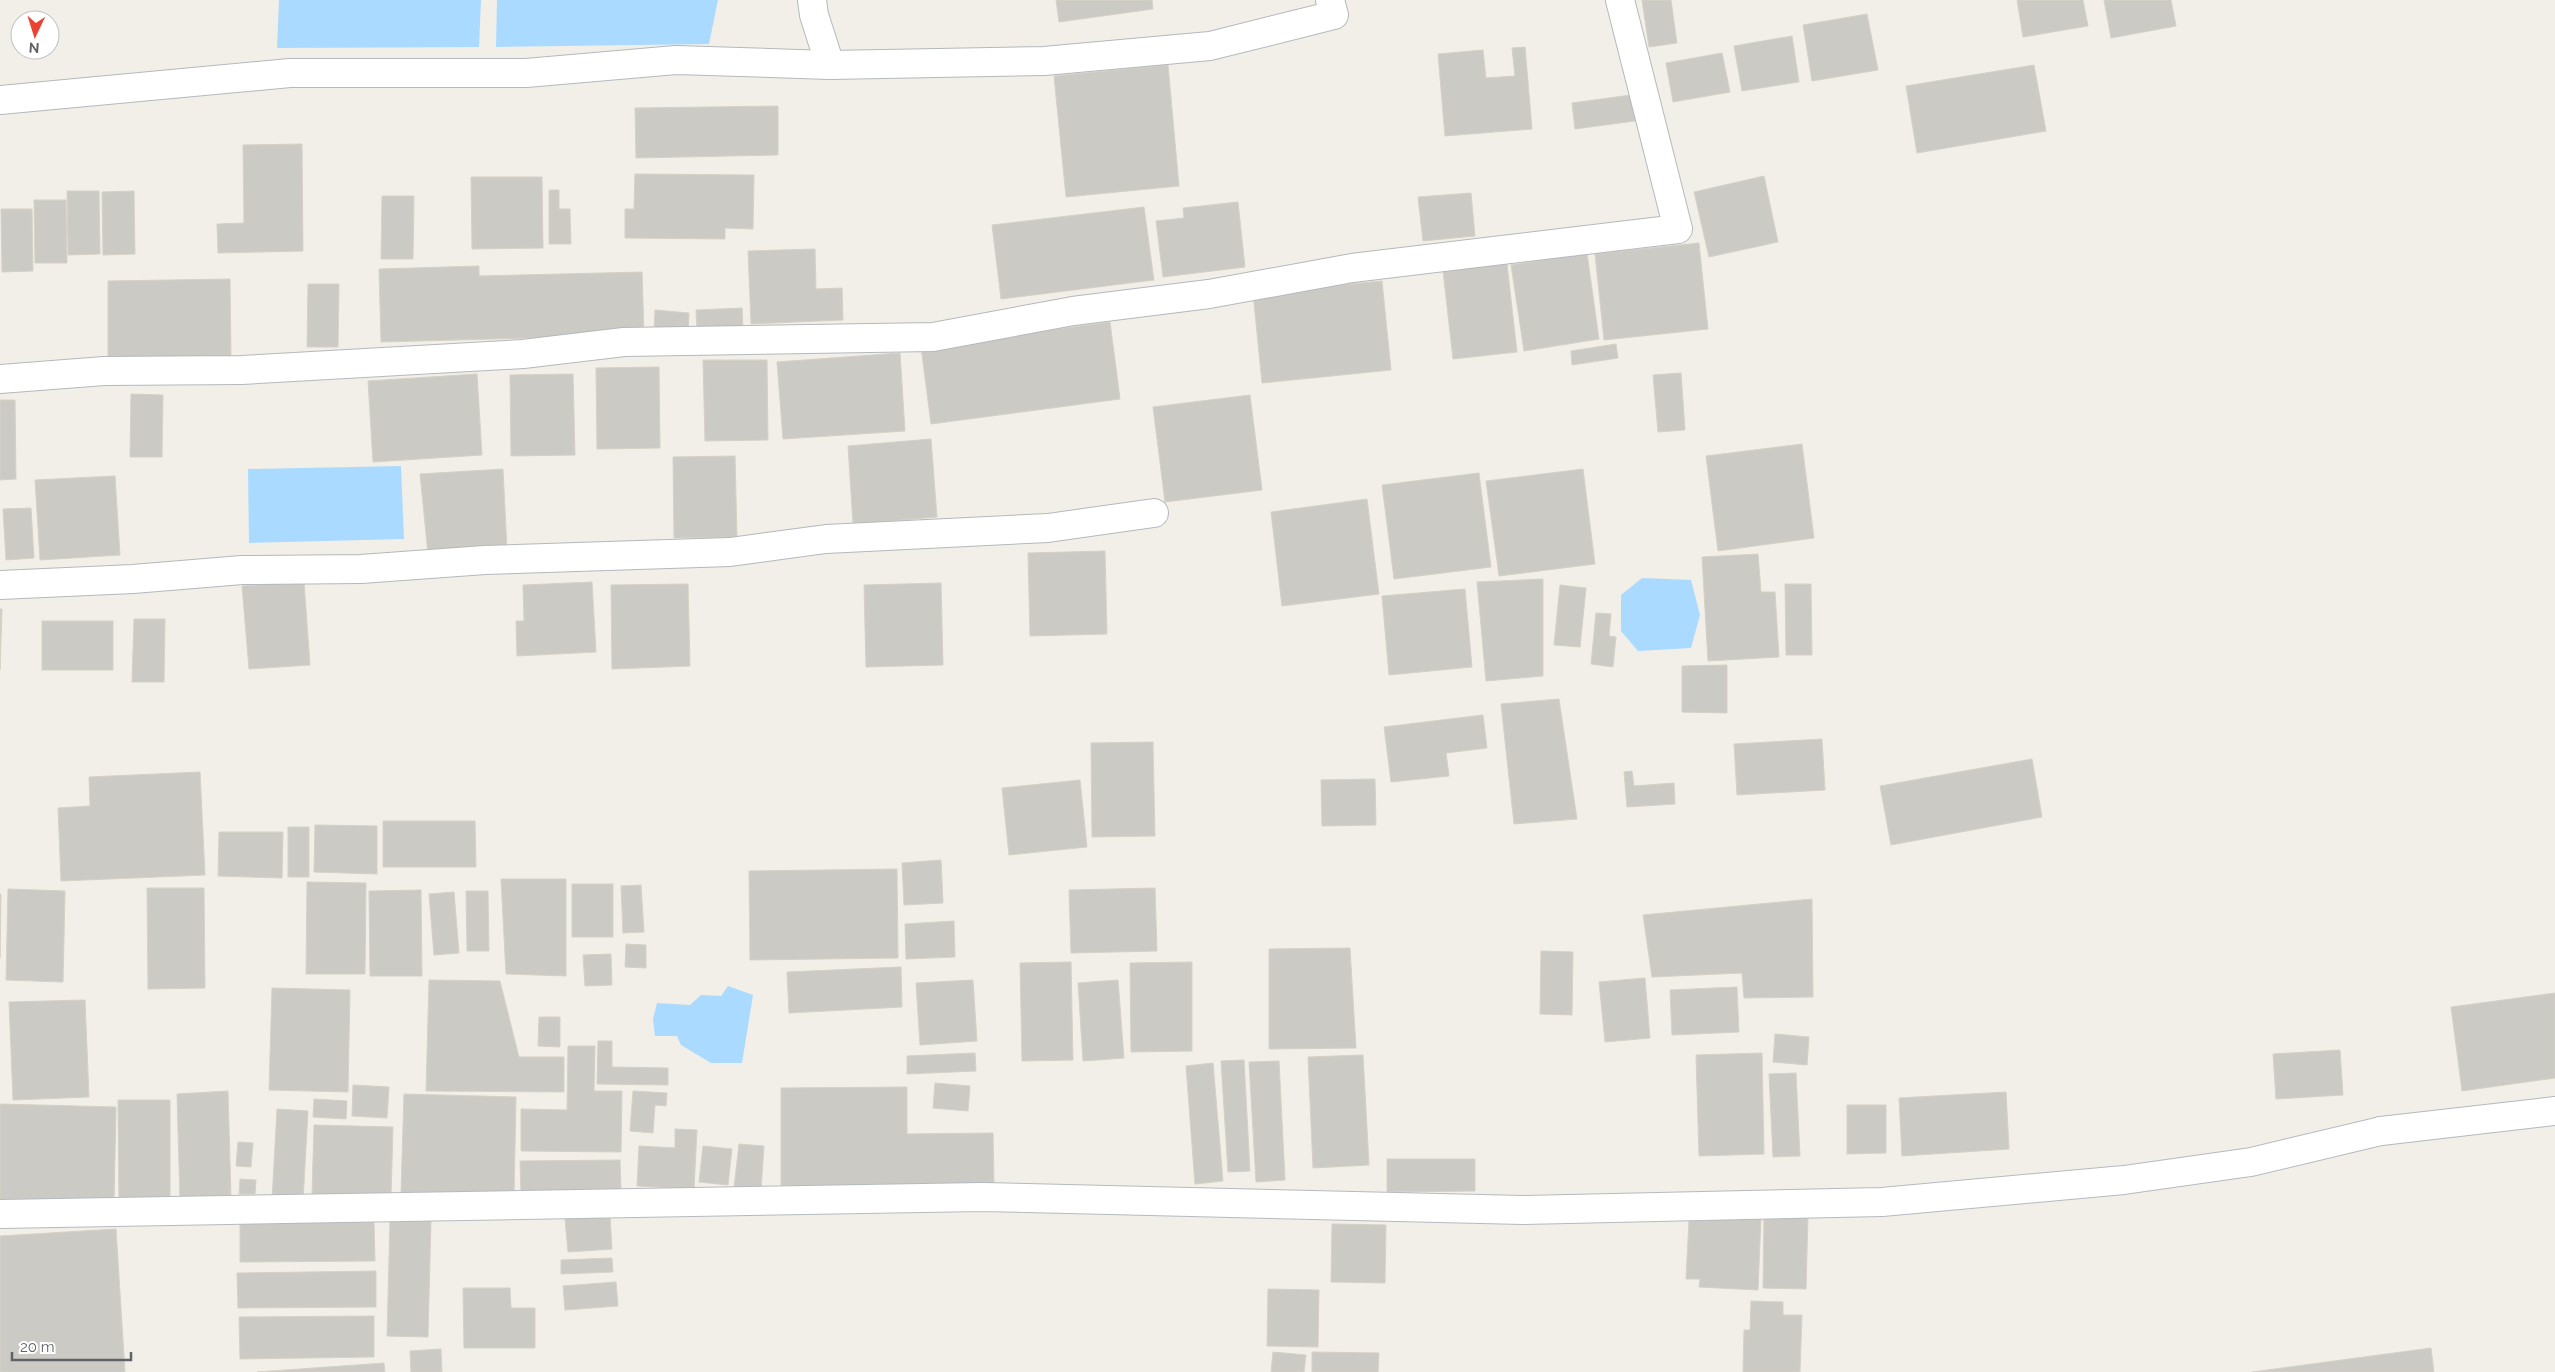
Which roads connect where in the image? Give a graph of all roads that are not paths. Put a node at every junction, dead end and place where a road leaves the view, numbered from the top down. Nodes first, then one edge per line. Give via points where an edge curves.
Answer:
1 (812, 0) edge
2 (1330, 0) edge
3 (1620, 0) edge
4 (830, 65) junction
5 (0, 100) edge
6 (0, 378) edge
7 (1154, 513) dead end
8 (0, 585) edge
9 (2555, 1111) edge
10 (0, 1214) edge

1 - 4 street
2 - 4 street via 1334,15 1210,46 1044,61
3 - 6 street via 1678,229 1352,268 1209,294 1073,311 932,337 624,342 523,354 242,370 104,371
4 - 5 street via 676,60 526,73 290,73
7 - 8 street via 1048,528 826,539 730,552 242,570
9 - 10 street via 2381,1131 2251,1162 2124,1180 1882,1202 1523,1210 982,1198

